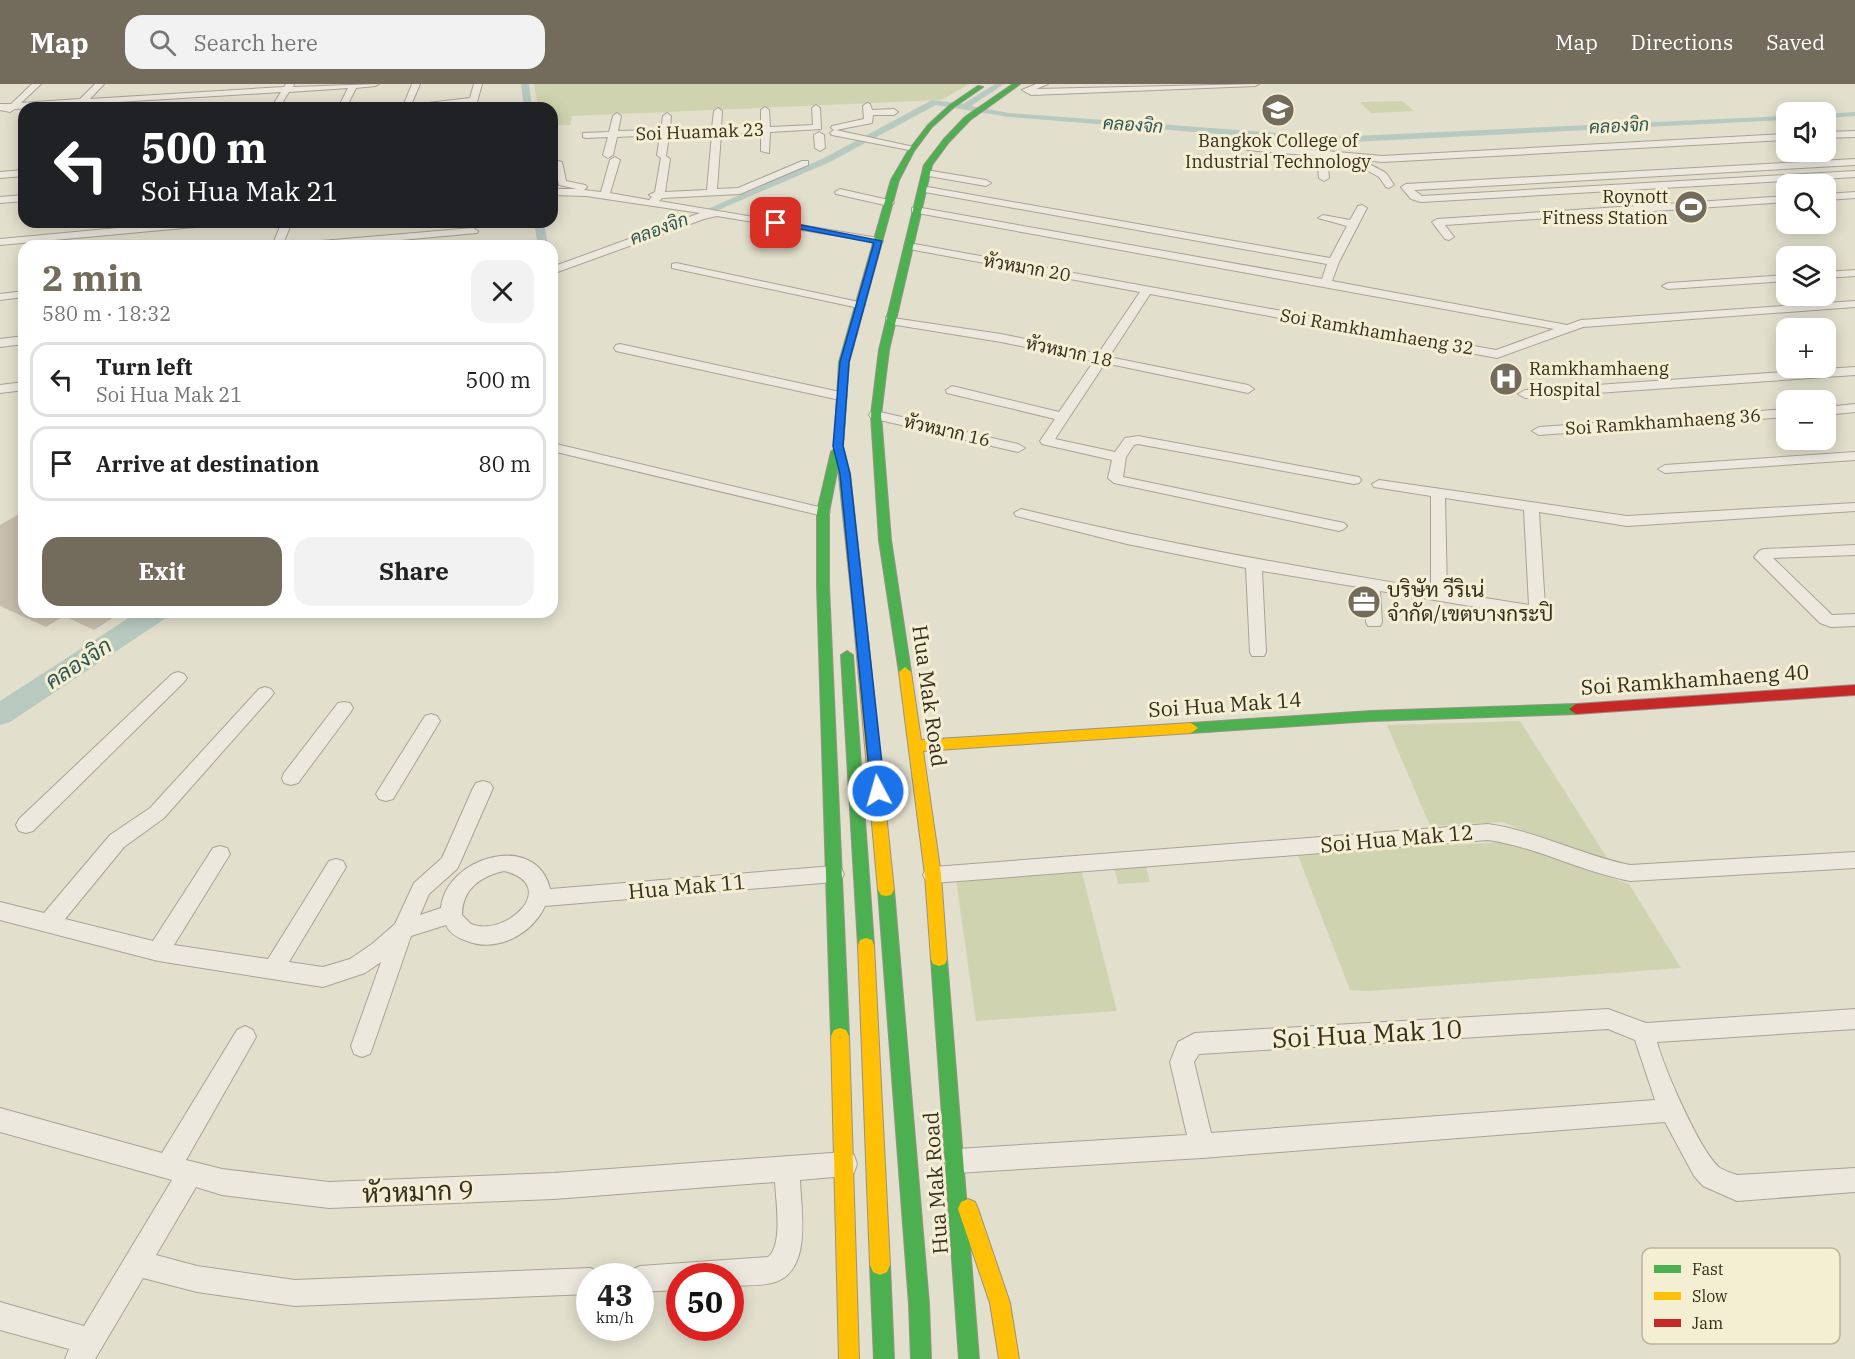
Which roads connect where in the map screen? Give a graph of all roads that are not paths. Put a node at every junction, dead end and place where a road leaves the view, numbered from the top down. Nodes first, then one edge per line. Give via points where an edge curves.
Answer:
1 (37, 84) edge
2 (99, 84) edge
3 (164, 84) edge
4 (226, 84) edge
5 (375, 84) edge
6 (416, 84) edge
7 (478, 84) edge
8 (985, 84) edge
9 (1017, 84) edge
10 (1255, 84) edge
11 (354, 85) edge
12 (1039, 85) edge
13 (289, 87) edge
14 (216, 97) junction
15 (152, 98) junction
16 (82, 102) edge
17 (110, 102) edge
18 (149, 102) edge
19 (279, 102) edge
20 (345, 102) edge
21 (411, 102) edge
22 (453, 102) edge
23 (13, 106) junction
24 (18, 106) edge
25 (0, 107) edge
26 (816, 108) dead end
27 (718, 111) dead end
28 (765, 111) dead end
29 (894, 111) dead end
30 (617, 116) dead end
31 (667, 116) dead end
32 (0, 118) edge
33 (766, 130) junction
34 (817, 130) junction
35 (716, 131) junction
36 (665, 132) junction
37 (837, 132) junction
38 (1855, 134) edge
39 (586, 135) dead end
40 (612, 135) junction
41 (1836, 135) edge
42 (1776, 138) edge
43 (1247, 147) dead end
44 (820, 148) dead end
45 (909, 151) junction
46 (1322, 154) junction
47 (1341, 156) junction
48 (558, 162) dead end
49 (1855, 162) edge
50 (805, 163) dead end
51 (1702, 170) junction
52 (926, 173) junction
53 (18, 174) edge
54 (1855, 174) edge
55 (0, 175) edge
56 (769, 178) junction
57 (1324, 178) dead end
58 (1720, 182) junction
59 (986, 183) dead end
60 (1389, 185) dead end
61 (1657, 186) junction
62 (922, 189) junction
63 (558, 192) edge
64 (606, 192) junction
65 (840, 192) dead end
66 (712, 193) junction
67 (659, 195) junction
68 (1855, 195) edge
69 (1836, 196) edge
70 (18, 198) edge
71 (0, 200) edge
72 (1776, 200) edge
73 (889, 202) junction
74 (651, 204) junction
75 (1686, 206) junction
76 (1362, 208) dead end
77 (916, 210) junction
78 (727, 214) junction
79 (1323, 218) dead end
80 (1354, 224) junction
81 (131, 228) edge
82 (473, 231) dead end
83 (1449, 237) dead end
84 (18, 240) edge
85 (19, 240) edge
86 (368, 240) edge
87 (0, 242) edge
88 (896, 243) junction
89 (1334, 262) junction
90 (676, 266) dead end
91 (558, 269) edge
92 (1855, 273) edge
93 (1836, 274) edge
94 (1839, 274) junction
95 (1776, 279) edge
96 (1326, 283) junction
97 (1855, 284) edge
98 (1668, 286) dead end
99 (1147, 290) junction
100 (18, 295) edge
101 (0, 297) edge
102 (1855, 304) edge
103 (859, 305) junction
104 (890, 320) junction
105 (1566, 328) junction
106 (18, 341) edge
107 (0, 343) edge
108 (620, 348) dead end
109 (1102, 359) junction
110 (1855, 371) edge
111 (18, 387) edge
112 (0, 389) edge
113 (1248, 389) dead end
114 (952, 390) dead end
115 (1525, 394) dead end
116 (840, 396) junction
117 (1855, 408) edge
118 (1836, 410) edge
119 (1776, 414) edge
120 (876, 415) junction
121 (1063, 417) junction
122 (1539, 431) dead end
123 (838, 446) junction
124 (558, 448) edge
125 (1018, 448) dead end
126 (1855, 456) edge
127 (1119, 457) junction
128 (1665, 469) dead end
129 (1354, 480) dead end
130 (1379, 484) dead end
131 (1438, 494) junction
132 (1531, 507) junction
133 (1855, 507) edge
134 (823, 512) junction
135 (1021, 513) dead end
136 (1339, 526) dead end
137 (851, 536) junction
138 (1855, 550) edge
139 (1254, 565) junction
140 (1372, 584) junction
141 (1439, 594) junction
142 (844, 606) dead end
143 (1855, 620) edge
144 (1374, 622) dead end
145 (846, 642) dead end
146 (1258, 652) dead end
147 (178, 678) dead end
148 (1855, 690) edge
149 (265, 693) dead end
150 (344, 708) dead end
151 (1539, 711) joint
152 (431, 722) dead end
153 (915, 746) junction
154 (291, 778) dead end
155 (483, 788) dead end
156 (386, 794) dead end
157 (26, 825) dead end
158 (220, 854) dead end
159 (1855, 860) edge
160 (336, 867) dead end
161 (834, 874) junction
162 (933, 875) junction
163 (540, 898) junction
164 (0, 911) edge
165 (451, 914) junction
166 (48, 924) junction
167 (403, 930) junction
168 (158, 952) junction
169 (273, 970) junction
170 (1855, 1019) edge
171 (1646, 1034) junction
172 (245, 1037) dead end
173 (362, 1046) dead end
174 (1671, 1110) junction
175 (0, 1120) edge
176 (1202, 1146) junction
177 (845, 1164) junction
178 (956, 1168) junction
179 (787, 1169) junction
180 (179, 1171) junction
181 (1855, 1180) edge
182 (137, 1263) junction
183 (744, 1272) edge
184 (576, 1282) edge
185 (0, 1316) edge
186 (85, 1350) edge
187 (849, 1359) edge
188 (884, 1359) edge
189 (921, 1359) edge
190 (969, 1359) edge
191 (1009, 1359) edge

1 - 23 street
2 - 16 street
3 - 15 street
4 - 14 street
5 - 11 street
6 - 21 street
7 - 22 street via 474,100
8 - 45 main road, Hua Mak Road via 943,111
9 - 52 main road, Hua Mak Road via 959,124 941,145
10 - 12 street via 1026,90
11 - 13 street
11 - 20 street
13 - 14 street
13 - 19 street
14 - 15 street
15 - 17 street
15 - 18 street
23 - 24 street
23 - 25 street
23 - 32 street
26 - 34 street
27 - 35 street
28 - 33 street
29 - 37 street, Soi Huamak 23 via 868,109 869,121
30 - 40 street
31 - 36 street
33 - 34 street, Soi Huamak 23
33 - 35 street, Soi Huamak 23
33 - 56 street
34 - 37 street, Soi Huamak 23
34 - 44 street
35 - 36 street, Soi Huamak 23
35 - 66 street
36 - 40 street, Soi Huamak 23
36 - 67 street
37 - 45 street
38 - 41 street
39 - 40 street, Soi Huamak 23
40 - 64 street
42 - 47 street via 1382,159
43 - 46 street
45 - 73 main road, Hua Mak Road
46 - 47 street
46 - 57 street
47 - 60 street via 1383,175
48 - 64 street via 562,183
49 - 51 street
50 - 56 street
51 - 58 street
51 - 61 street via 1406,187 1421,199
52 - 59 street
52 - 62 main road, Hua Mak Road
53 - 55 street
54 - 58 street
56 - 66 street via 740,191
58 - 61 street
61 - 75 street
62 - 77 main road, Hua Mak Road
62 - 89 street
63 - 74 street via 586,192
64 - 67 street
65 - 73 street
66 - 67 street
67 - 74 street
68 - 69 street
70 - 71 street
72 - 75 street
73 - 88 main road, Hua Mak Road
74 - 78 street
75 - 83 street via 1436,223
76 - 80 street
77 - 88 main road, Hua Mak Road
77 - 96 street
78 - 88 street, หัวหมาก 20 via 781,219
78 - 91 street via 705,215
79 - 80 street
80 - 89 street
81 - 85 street
82 - 86 street
84 - 87 street
88 - 99 street, หัวหมาก 20
88 - 103 main road, Hua Mak Road via 874,255
88 - 104 main road, Hua Mak Road
89 - 96 street
90 - 103 street
92 - 94 street
93 - 94 street
94 - 97 street
95 - 98 street
96 - 105 street
99 - 105 street, Soi Ramkhamhaeng 32 via 1493,353 1509,351
99 - 109 street
100 - 101 street
102 - 105 street, Soi Ramkhamhaeng 32
103 - 116 main road, Hua Mak Road via 844,362
104 - 109 street, หัวหมาก 18
104 - 120 main road, Hua Mak Road
106 - 107 street
108 - 116 street
109 - 113 street, หัวหมาก 18
109 - 121 street
110 - 115 street
111 - 112 street
114 - 121 street
116 - 123 main road, Hua Mak Road
117 - 118 street
119 - 122 street, Soi Ramkhamhaeng 36
120 - 125 street, หัวหมาก 16
120 - 153 main road, Hua Mak Road via 885,540
121 - 127 street via 1047,441
123 - 134 main road
123 - 137 main road, Hua Mak Road
124 - 134 street
126 - 128 street
127 - 129 street via 1130,441 1138,440
127 - 136 street via 1115,478 1119,480
130 - 131 street
131 - 132 street
131 - 141 street
132 - 133 street via 1626,521
132 - 141 street via 1535,610
134 - 161 main road
135 - 139 street
137 - 142 main road
137 - 189 main road, Hua Mak Road via 878,791
138 - 143 street via 1762,557 1826,619
139 - 140 street
139 - 146 street
140 - 141 street
140 - 144 street
145 - 188 main road via 866,945
147 - 157 street
148 - 151 main road, Soi Ramkhamhaeng 40
149 - 166 street via 157,813 117,841
150 - 154 street
151 - 153 main road, Soi Hua Mak 14 via 1371,716
152 - 156 street
153 - 162 main road, Hua Mak Road
155 - 167 street via 450,863 421,889
158 - 168 street
159 - 162 street, Soi Hua Mak 12 via 1630,873 1505,833 1488,832
160 - 169 street
161 - 163 street, Hua Mak 11
161 - 177 main road
162 - 178 main road, Hua Mak Road
163 - 165 street via 524,921 495,935 466,933 456,926
163 - 165 street via 536,876 528,868 497,864 476,871 465,880 451,903
164 - 166 street
165 - 167 street
166 - 168 street
167 - 169 street via 357,966 323,977
167 - 173 street
168 - 169 street
170 - 171 street
171 - 174 street via 1648,1053
171 - 176 street, Soi Hua Mak 10 via 1608,1019 1195,1044 1186,1050 1182,1062
172 - 180 street
174 - 176 street
174 - 181 street via 1703,1167 1724,1184 1737,1188
175 - 180 street, หัวหมาก 9
176 - 178 street
177 - 179 street, หัวหมาก 9
177 - 187 main road
178 - 190 main road, Hua Mak Road
178 - 191 main road via 1000,1303
179 - 180 street, หัวหมาก 9 via 554,1186 329,1195 222,1182
179 - 183 street via 790,1243 783,1262 772,1270
180 - 182 street
182 - 184 street via 197,1279 295,1293
182 - 186 street
185 - 186 street

